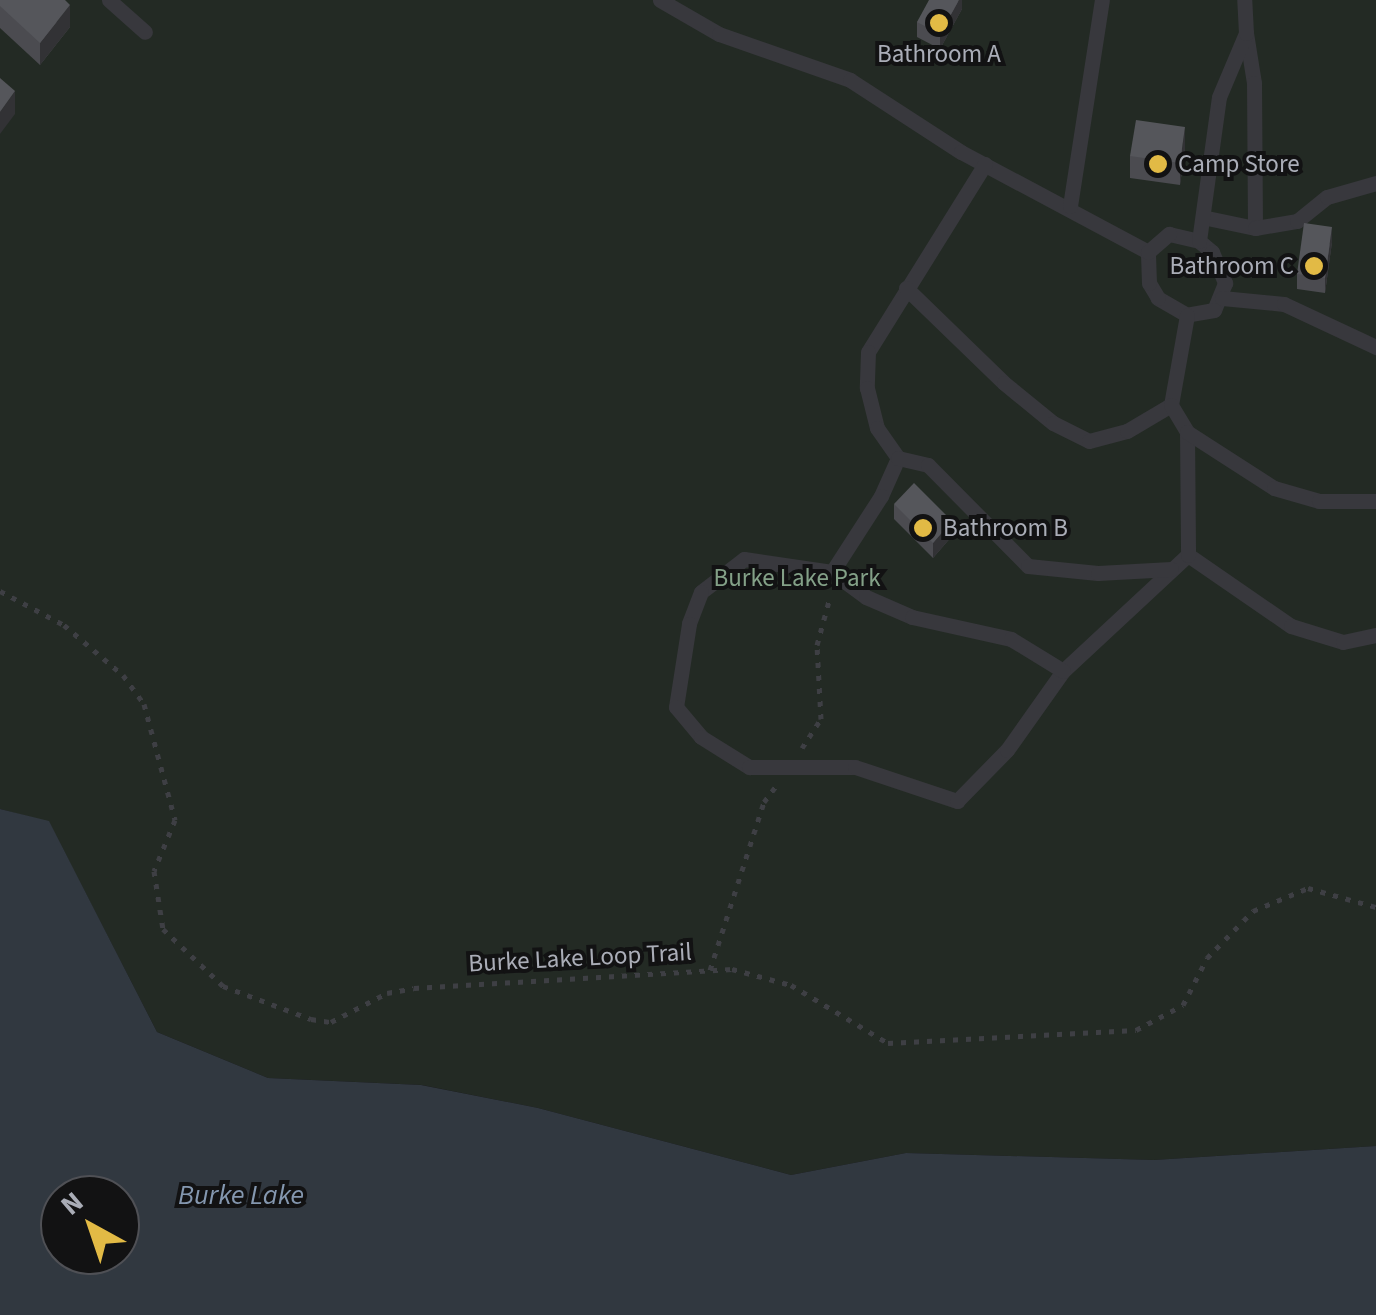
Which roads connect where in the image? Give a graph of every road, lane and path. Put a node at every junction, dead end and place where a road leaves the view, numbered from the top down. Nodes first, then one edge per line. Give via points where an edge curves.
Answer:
1 (109, 0) edge
2 (660, 0) edge
3 (1102, 0) edge
4 (1244, 0) edge
5 (145, 32) dead end
6 (1246, 33) junction
7 (985, 164) junction
8 (1376, 184) edge
9 (1070, 206) junction
10 (1207, 218) junction
11 (1255, 228) junction
12 (1199, 241) junction
13 (1148, 252) junction
14 (906, 288) junction
15 (1222, 298) junction
16 (1186, 316) junction
17 (1376, 347) edge
18 (1171, 405) junction
19 (1187, 432) junction
20 (898, 458) junction
21 (1376, 501) edge
22 (1188, 554) junction
23 (1171, 568) junction
24 (832, 572) junction
25 (0, 591) edge
26 (1376, 635) edge
27 (1063, 670) junction
28 (1376, 907) edge

1 - 5 lane
2 - 7 lane via 719,34 850,80
3 - 9 lane
4 - 6 lane
6 - 10 lane via 1219,97
6 - 11 lane via 1254,83
7 - 9 lane
7 - 14 lane
8 - 11 lane via 1327,196 1298,221
9 - 13 lane
10 - 11 lane
10 - 12 lane
12 - 13 lane via 1169,234
12 - 15 lane via 1221,267
13 - 16 lane via 1149,283 1158,298
14 - 18 lane via 1004,384 1053,423 1090,441 1128,431
14 - 20 lane via 868,352 867,388 877,428
15 - 16 lane via 1202,316
15 - 17 lane via 1284,304
16 - 18 lane
18 - 19 lane
19 - 21 lane via 1274,488 1319,501
19 - 22 lane
20 - 23 lane via 928,465 1009,554 1028,566 1098,572
20 - 24 lane
22 - 23 lane
22 - 26 lane via 1291,626 1343,642
23 - 27 lane
24 - 27 lane via 866,597 912,617 1010,639
24 - 27 lane via 744,559 701,592 676,707 701,738 750,767 855,767 957,801 1007,750
25 - 28 path, Burke Lake Loop Trail via 64,625 123,675 144,704 175,820 154,871 154,895 178,949 222,986 311,1019 331,1022 387,993 414,988 732,969 792,985 888,1043 1136,1030 1183,1005 1207,958 1252,911 1308,888

